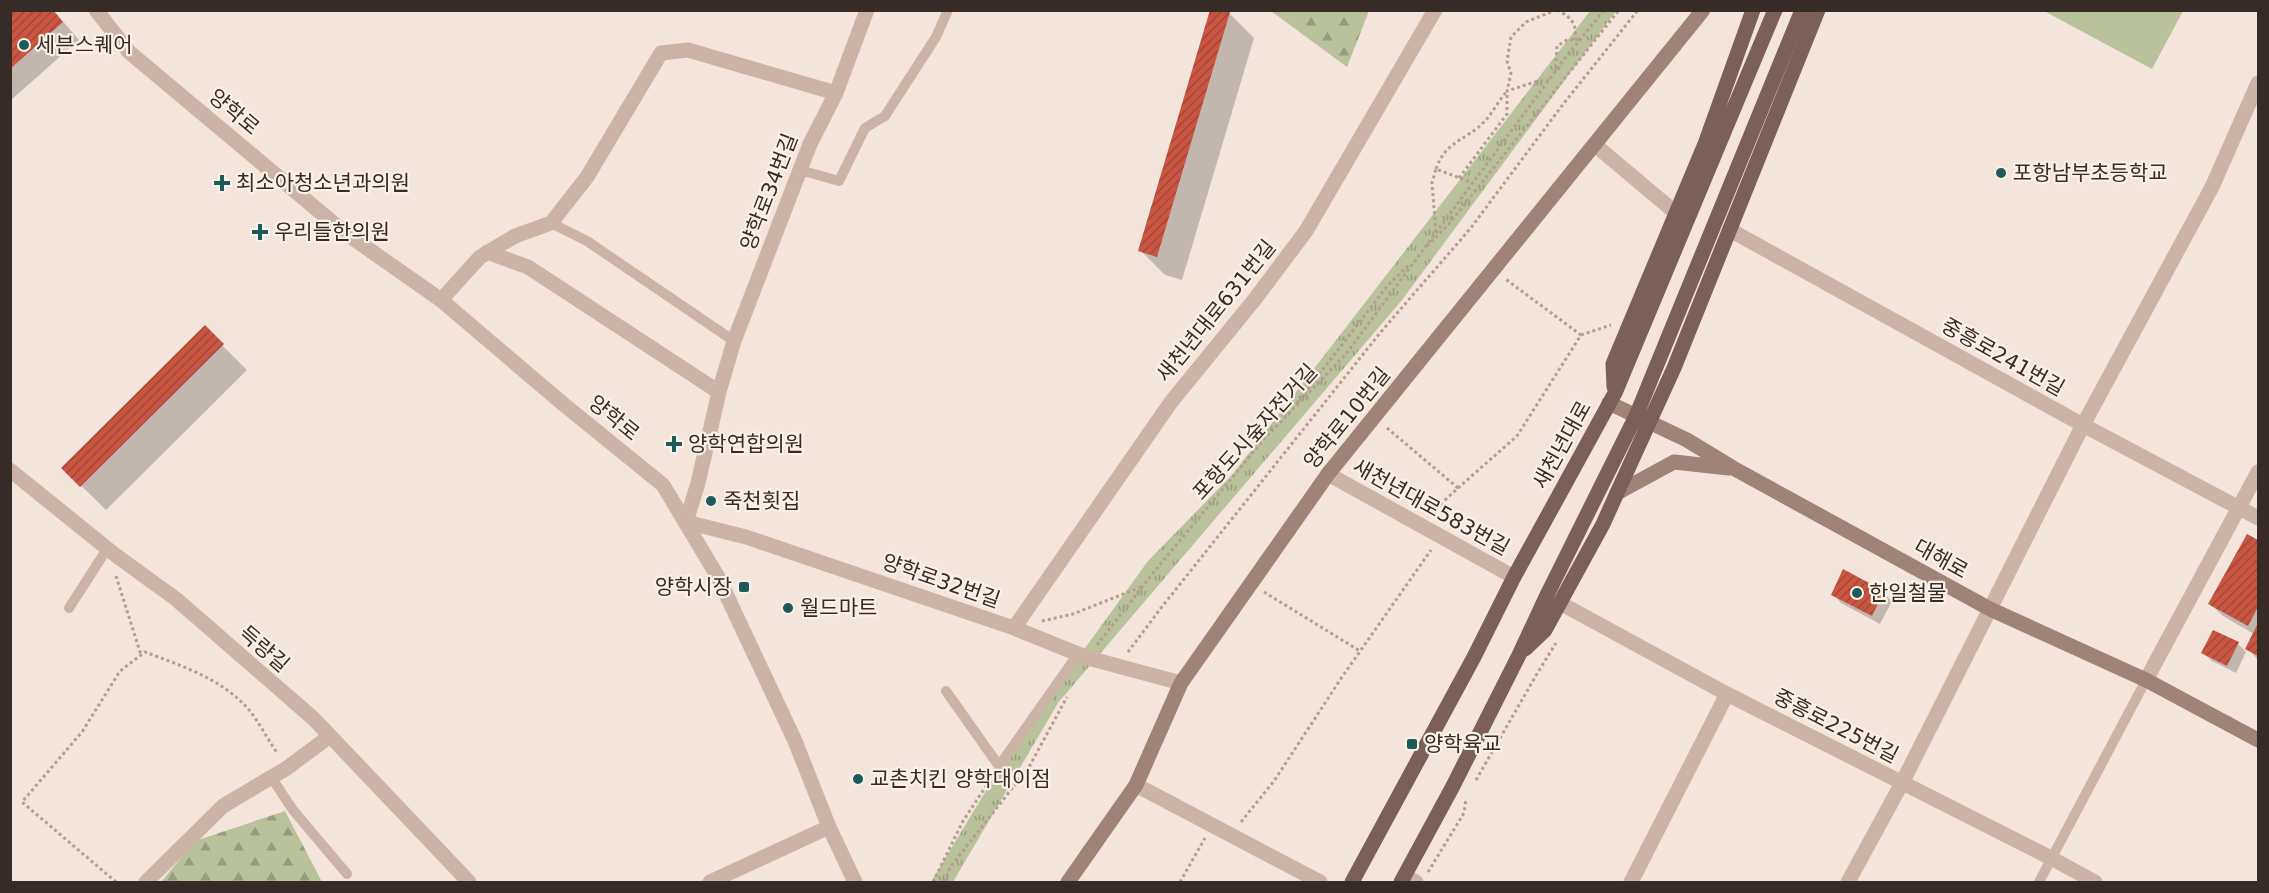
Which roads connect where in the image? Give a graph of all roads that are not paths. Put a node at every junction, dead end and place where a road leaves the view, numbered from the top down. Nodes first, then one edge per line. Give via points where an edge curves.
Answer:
1 (96, 10) edge
2 (867, 10) edge
3 (948, 10) edge
4 (1435, 10) edge
5 (1704, 10) edge
6 (1754, 10) edge
7 (1775, 10) edge
8 (1802, 10) edge
9 (1818, 10) edge
10 (2259, 83) edge
11 (836, 93) junction
12 (1595, 145) junction
13 (800, 170) junction
14 (1676, 213) junction
15 (551, 223) junction
16 (1730, 230) junction
17 (487, 252) junction
18 (441, 300) junction
19 (735, 341) junction
20 (719, 392) junction
21 (1612, 398) junction
22 (1643, 419) junction
23 (2083, 425) junction
24 (1733, 468) junction
25 (10, 470) edge
26 (2259, 472) edge
27 (1328, 474) junction
28 (1617, 493) junction
29 (2239, 507) junction
30 (2259, 518) edge
31 (686, 522) junction
32 (107, 549) junction
33 (1514, 577) junction
34 (1560, 603) junction
35 (69, 608) dead end
36 (1990, 609) junction
37 (1014, 628) junction
38 (1520, 653) junction
39 (1083, 656) junction
40 (2146, 680) junction
41 (1181, 682) junction
42 (946, 691) dead end
43 (1727, 694) junction
44 (330, 736) junction
45 (2259, 740) edge
46 (271, 777) junction
47 (1902, 783) junction
48 (1136, 785) junction
49 (829, 827) junction
50 (2051, 858) junction
51 (347, 874) dead end
52 (1412, 879) edge
53 (851, 880) edge
54 (146, 882) edge
55 (469, 882) edge
56 (710, 882) edge
57 (1068, 882) edge
58 (1320, 882) edge
59 (1352, 882) edge
60 (1630, 882) edge
61 (1848, 882) edge
62 (2039, 882) edge
63 (2094, 882) edge

1 - 18 street, 양학로 via 129,52 344,232
2 - 11 street, 양학로34번길
3 - 13 lane via 936,37 885,116 865,129 839,181
4 - 37 street, 새천년대로631번길 via 1306,231 1171,402
5 - 12 main road, 양학로10번길
6 - 14 main road
7 - 21 main road, 새천년대로
8 - 22 main road
9 - 16 main road
10 - 23 street via 2212,186
11 - 13 street, 양학로34번길
11 - 15 street via 688,50 661,53 587,177
12 - 14 street
12 - 27 main road, 양학로10번길
13 - 19 street, 양학로34번길
14 - 21 main road via 1613,364
15 - 17 street via 515,236
15 - 19 lane via 587,241
16 - 22 main road via 1674,368
16 - 23 street, 중흥로241번길
17 - 18 street
17 - 20 street via 528,267
18 - 31 street, 양학로 via 663,485
19 - 20 street, 양학로34번길
20 - 31 street, 양학로34번길
21 - 22 main road, 대해로
21 - 33 main road, 새천년대로
22 - 24 main road, 대해로
22 - 28 main road
22 - 38 main road via 1547,595
23 - 29 street, 중흥로241번길
23 - 36 street
24 - 28 main road via 1674,462
24 - 36 main road, 대해로
25 - 32 street, 득량길
26 - 29 street
27 - 33 street, 새천년대로583번길
27 - 41 main road, 양학로10번길
28 - 34 main road
29 - 30 street, 중흥로241번길
29 - 40 street
31 - 37 street, 양학로32번길 via 746,537
31 - 49 street, 양학로 via 718,577 752,649
32 - 35 lane
32 - 44 street, 득량길 via 176,599
33 - 59 main road, 새천년대로
34 - 38 main road via 1545,630
34 - 43 street, 중흥로225번길
36 - 40 main road, 대해로
36 - 47 street
37 - 39 street, 양학로32번길
38 - 52 main road
39 - 41 street, 양학로32번길
39 - 42 lane via 999,766
40 - 45 main road, 대해로
40 - 50 lane
41 - 48 main road, 양학로10번길
43 - 47 street, 중흥로225번길
43 - 60 street
44 - 46 street
44 - 55 street, 득량길
46 - 51 lane via 293,810
46 - 54 street via 223,806
47 - 50 street, 중흥로225번길
47 - 61 street
48 - 57 main road, 양학로10번길
48 - 58 street
49 - 53 street, 양학로
49 - 56 street
50 - 62 lane
50 - 63 street, 중흥로225번길

